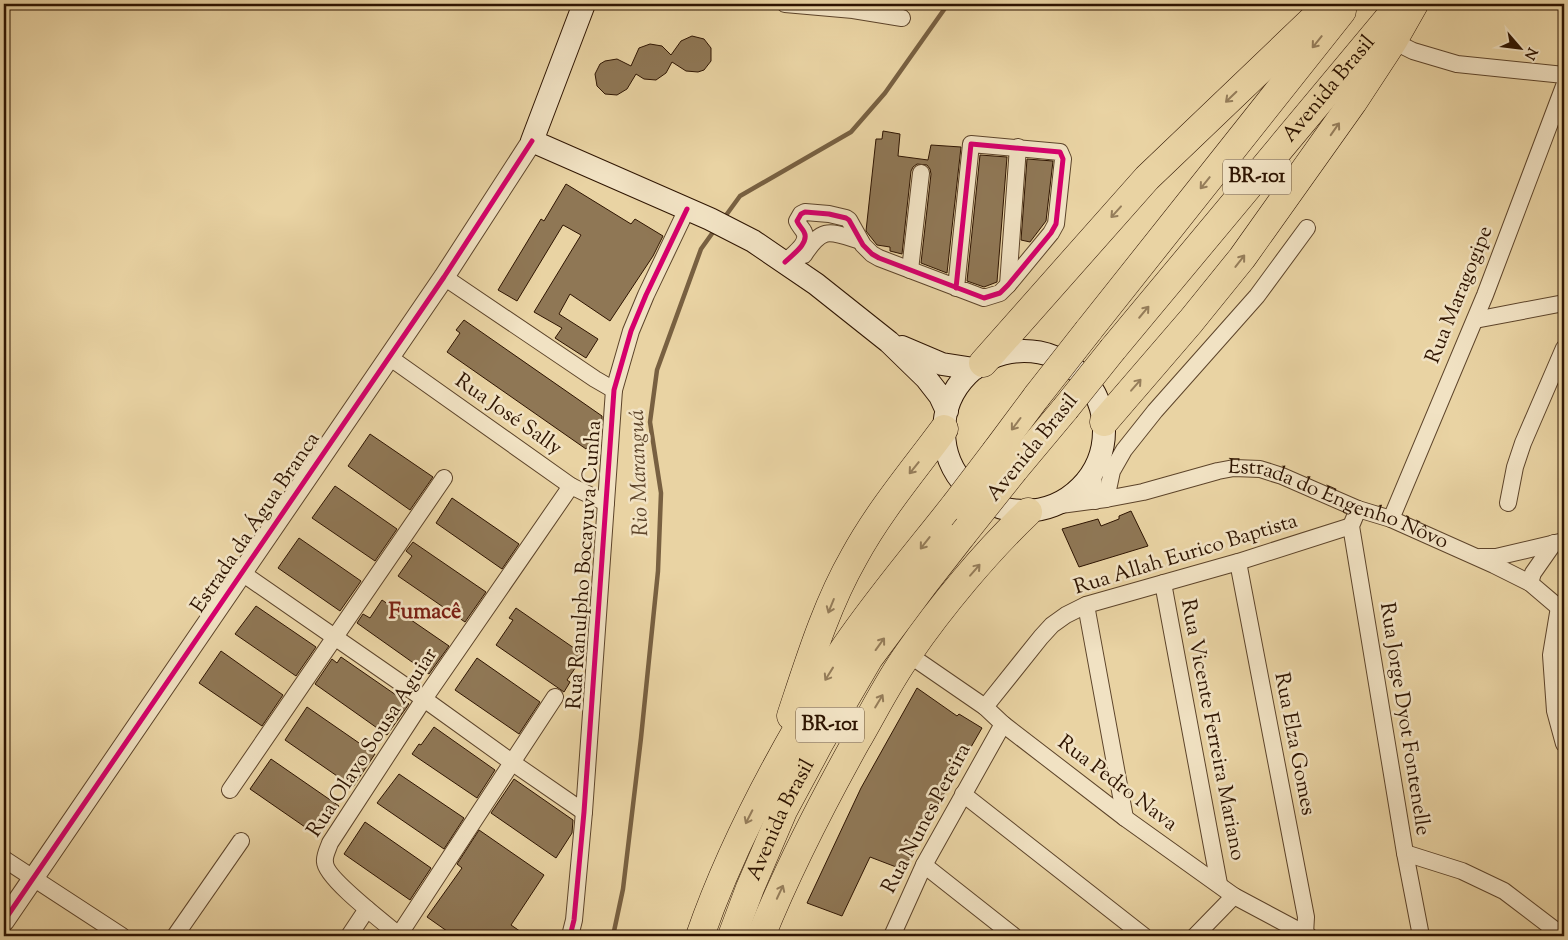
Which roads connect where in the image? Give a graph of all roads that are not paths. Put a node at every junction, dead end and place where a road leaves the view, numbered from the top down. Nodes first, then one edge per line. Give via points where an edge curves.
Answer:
1 (584, 4) edge
2 (784, 4) edge
3 (1330, 4) edge
4 (1348, 4) edge
5 (1401, 4) edge
6 (1414, 4) edge
7 (854, 7) edge
8 (902, 18) dead end
9 (1393, 41) junction
10 (1564, 75) edge
11 (1564, 86) edge
12 (532, 141) junction
13 (1018, 147) junction
14 (921, 173) dead end
15 (687, 209) junction
16 (1307, 228) dead end
17 (860, 241) junction
18 (790, 265) junction
19 (910, 270) junction
20 (444, 277) junction
21 (1008, 285) junction
22 (956, 288) junction
23 (1564, 303) edge
24 (1474, 320) junction
25 (889, 342) junction
26 (1564, 348) edge
27 (389, 357) junction
28 (978, 366) junction
29 (614, 390) junction
30 (945, 420) junction
31 (1104, 422) junction
32 (1092, 472) junction
33 (444, 478) dead end
34 (571, 486) junction
35 (1100, 500) junction
36 (606, 503) junction
37 (1508, 503) dead end
38 (1040, 509) junction
39 (1358, 509) junction
40 (1392, 519) junction
41 (1350, 526) junction
42 (1559, 542) edge
43 (1475, 557) junction
44 (1238, 562) junction
45 (242, 573) junction
46 (1163, 583) junction
47 (1530, 583) junction
48 (1086, 605) junction
49 (1562, 610) edge
50 (335, 637) junction
51 (908, 654) junction
52 (555, 697) dead end
53 (424, 698) junction
54 (985, 707) junction
55 (1003, 724) junction
56 (1564, 744) edge
57 (513, 763) junction
58 (771, 774) junction
59 (230, 790) dead end
60 (964, 794) junction
61 (584, 812) junction
62 (1125, 818) junction
63 (241, 841) dead end
64 (1405, 852) junction
65 (4, 859) edge
66 (924, 865) junction
67 (33, 877) junction
68 (1219, 884) junction
69 (1234, 896) junction
70 (367, 909) junction
71 (4, 921) edge
72 (1307, 935) edge
73 (122, 936) edge
74 (175, 936) edge
75 (349, 936) edge
76 (400, 936) edge
77 (570, 936) edge
78 (700, 936) edge
79 (732, 936) edge
80 (761, 936) edge
81 (892, 936) edge
82 (1014, 936) edge
83 (1144, 936) edge
84 (1195, 936) edge
85 (1421, 936) edge
86 (1563, 936) edge

1 - 12 main road, Estrada da Água Branca
2 - 7 street
3 -> 28 highway via 1147,178
4 -> 58 highway, Avenida Brasil / BR-101, bridge via 1088,330 843,651
79 -> 5 highway, Avenida Brasil / BR-101, bridge via 783,811 869,658 963,534 1113,349
6 - 9 highway
7 - 8 street
9 - 10 street via 1457,64
31 -> 9 highway via 1242,258
11 - 24 street, Rua Maragogipe
12 - 15 main road
12 - 20 street, Estrada da Água Branca
13 - 21 street
13 - 21 street via 1060,152 1063,159 1056,224
13 - 22 street via 971,144
14 - 19 street
15 - 18 main road via 753,241
15 - 29 street, Rua Ranulpho Bocayuva Cunha via 631,331
16 - 35 street via 1257,296 1124,450
17 - 18 street via 841,235 821,234
17 - 18 street via 846,218 805,212 798,221 805,239
17 - 19 street via 872,254
18 - 25 main road
19 - 22 street
20 - 27 street, Estrada da Água Branca
20 - 29 street
21 - 22 street via 1000,293 984,298
23 - 24 street
24 - 40 street, Rua Maragogipe
25 - 28 main road via 942,364
25 - 30 main road via 940,396
26 - 37 street via 1523,443
27 - 34 street, Rua José Sally
27 - 45 street, Estrada da Água Branca
28 - 30 main road via 952,395
28 - 31 main road via 1001,354 1021,351 1060,359 1090,385
29 - 36 street, Rua Ranulpho Bocayuva Cunha
30 - 38 main road via 948,455 959,479 978,497 1001,508
30 -> 58 highway via 873,524 846,573 814,649
31 - 32 main road via 1102,448
32 - 35 street
32 - 38 main road via 1076,492
33 - 50 street
34 - 36 street, Rua José Sally
34 - 53 street, Rua Olavo Sousa Aguiar
35 - 38 street, Estrada do Engenho Nôvo
35 - 39 street, Estrada do Engenho Nôvo via 1144,492 1218,471 1246,468 1282,476
36 - 61 street, Rua Ranulpho Bocayuva Cunha
51 -> 38 highway via 1010,528
39 - 40 street, Estrada do Engenho Nôvo
39 - 41 street
40 - 43 street, Estrada do Engenho Nôvo
41 - 44 street, Rua Allah Eurico Baptista
41 - 64 street, Rua Jorge Dyot Fontenelle
42 - 43 street via 1496,557
42 - 47 street via 1533,573
43 - 47 street, Estrada do Engenho Nôvo
44 - 46 street, Rua Allah Eurico Baptista
44 - 72 street, Rua Elza Gomes
45 - 50 street
45 - 67 street, Estrada da Água Branca
46 - 48 street, Rua Allah Eurico Baptista
46 - 68 street, Rua Vicente Ferreira Mariano
47 - 49 street, Estrada do Engenho Nôvo
48 - 54 street, Rua Allah Eurico Baptista via 1052,625
48 - 62 street
49 - 56 street via 1551,655 1555,711
50 - 53 street
50 - 59 street
51 - 54 street, Rua Pedro Nava
80 -> 51 highway via 824,800
52 - 57 street
53 - 57 street
53 - 70 street, Rua Olavo Sousa Aguiar via 330,843 324,862 328,872
54 - 55 street, Rua Pedro Nava
55 - 60 street, Rua Nunes Pereira
55 - 62 street, Rua Pedro Nava
57 - 61 street
57 - 76 street
58 -> 78 highway, Avenida Brasil / BR-101 via 742,832
60 - 66 street, Rua Nunes Pereira
60 - 83 street
61 - 77 street, Rua Ranulpho Bocayuva Cunha
62 - 68 street, Rua Pedro Nava
63 - 74 street
64 - 85 street, Rua Jorge Dyot Fontenelle
64 - 86 street via 1462,871 1504,891
65 - 67 street
66 - 81 street, Rua Nunes Pereira
66 - 82 street
67 - 71 street, Estrada da Água Branca
67 - 73 street
68 - 69 street, Rua Pedro Nava
69 - 72 street, Rua Pedro Nava
69 - 84 street
70 - 75 street
70 - 76 street, Rua Olavo Sousa Aguiar

